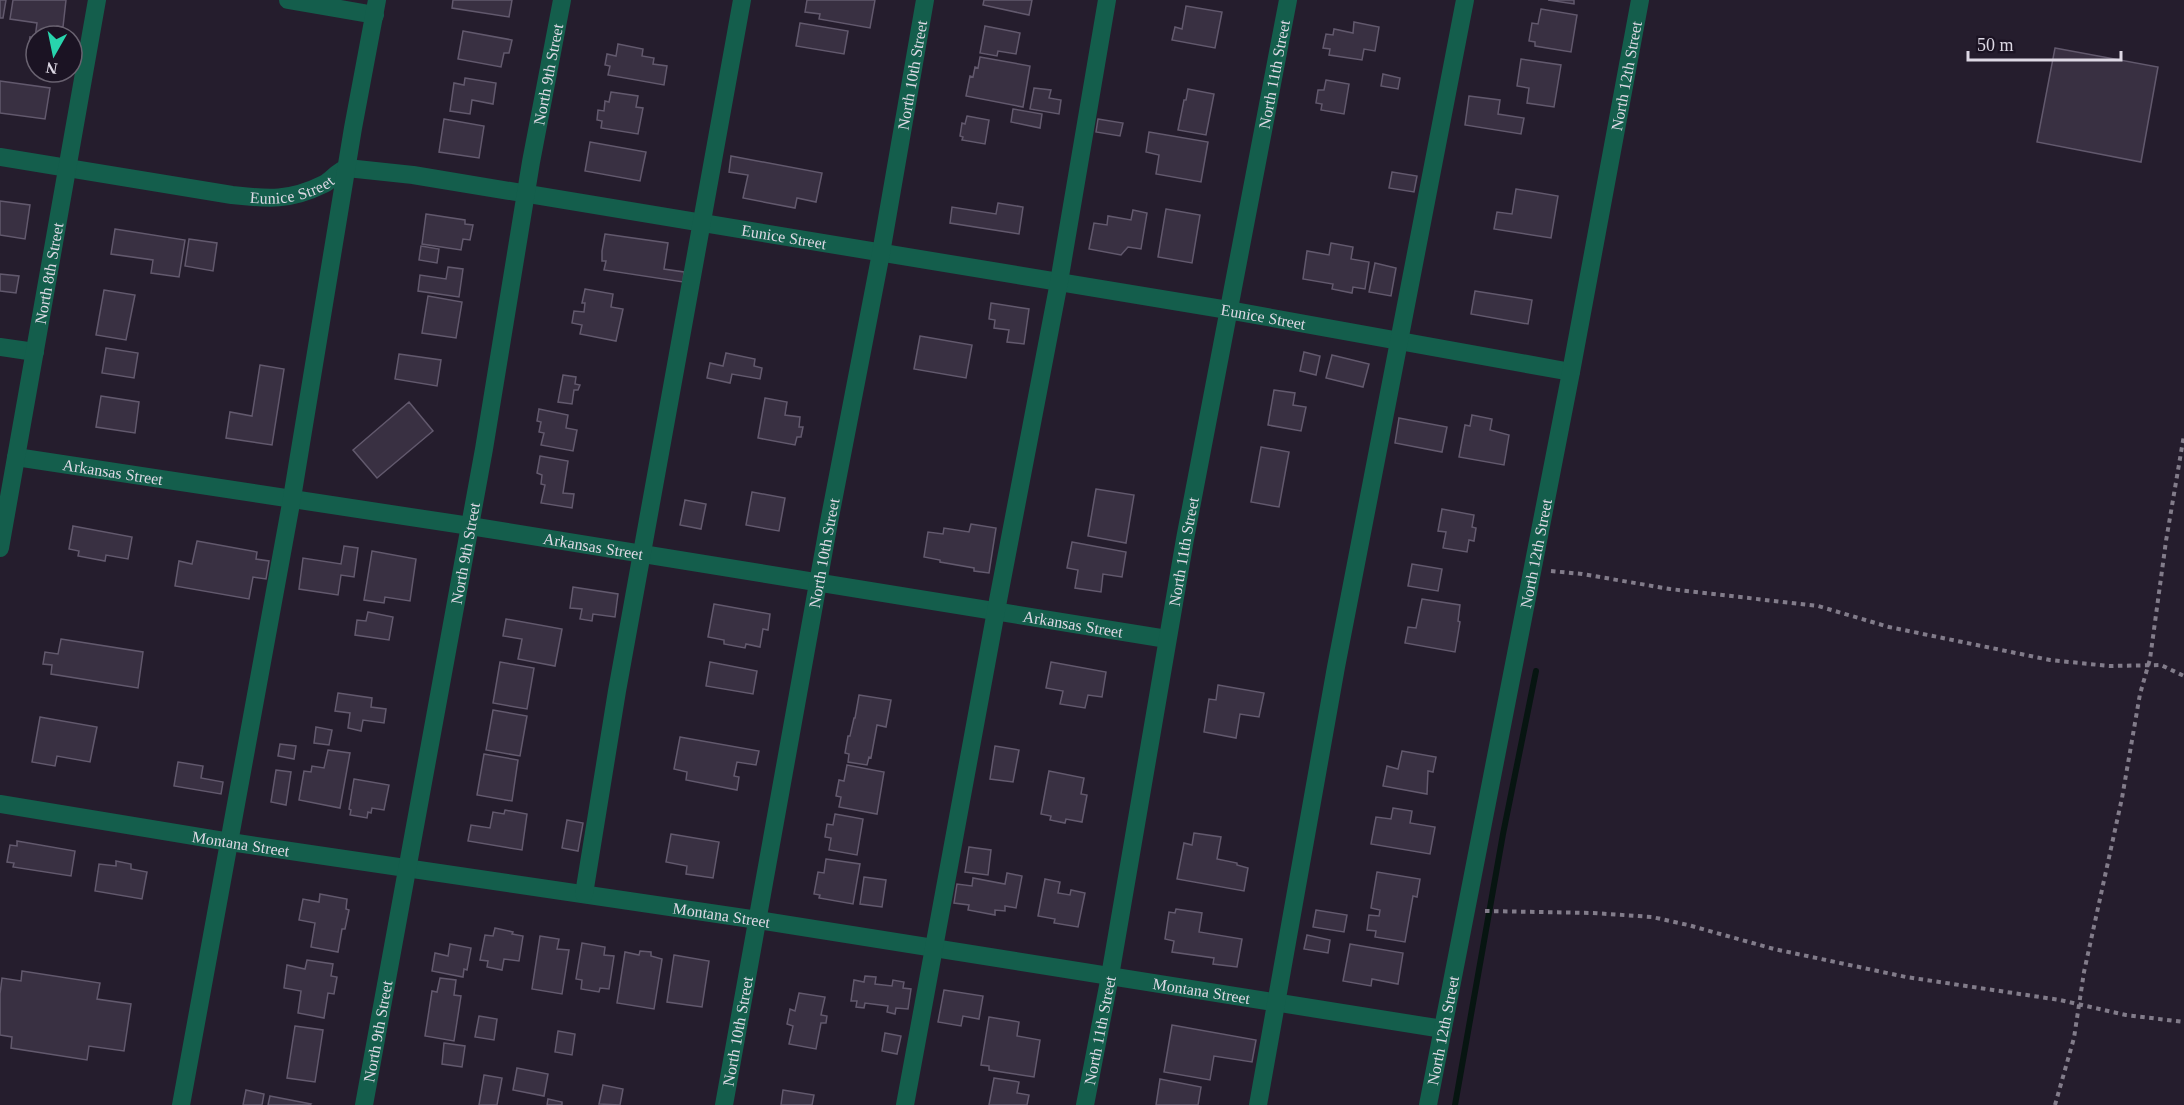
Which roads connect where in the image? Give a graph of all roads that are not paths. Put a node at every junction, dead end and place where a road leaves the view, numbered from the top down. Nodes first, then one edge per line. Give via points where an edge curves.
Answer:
1 (97, 0) edge
2 (288, 0) edge
3 (562, 0) edge
4 (742, 0) edge
5 (925, 0) edge
6 (1107, 0) edge
7 (1288, 0) edge
8 (1465, 0) edge
9 (1640, 0) edge
10 (376, 8) edge
11 (0, 157) edge
12 (68, 167) junction
13 (347, 168) junction
14 (526, 193) junction
15 (702, 222) junction
16 (881, 253) junction
17 (1059, 282) junction
18 (1228, 310) junction
19 (1400, 340) junction
20 (0, 347) edge
21 (35, 352) junction
22 (1571, 372) junction
23 (16, 457) junction
24 (292, 498) junction
25 (470, 525) junction
26 (0, 548) edge
27 (642, 554) junction
28 (818, 582) junction
29 (996, 611) junction
30 (1167, 639) junction
31 (0, 804) edge
32 (230, 842) junction
33 (407, 869) junction
34 (584, 894) junction
35 (758, 920) junction
36 (934, 949) junction
37 (1110, 976) junction
38 (1277, 1003) junction
39 (1443, 1029) junction
40 (181, 1105) edge
41 (364, 1105) edge
42 (724, 1105) edge
43 (905, 1105) edge
44 (1085, 1105) edge
45 (1258, 1105) edge
46 (1428, 1105) edge

1 - 12 street, North 8th Street
2 - 10 street
3 - 14 street, North 9th Street
4 - 15 street
5 - 16 street, North 10th Street
6 - 17 street
7 - 18 street, North 11th Street
8 - 19 street
9 - 22 street, North 12th Street
10 - 13 street
11 - 12 street, Eunice Street
12 - 13 street, Eunice Street via 269,199 326,183
12 - 21 street, North 8th Street
13 - 14 street, Eunice Street
13 - 24 street
14 - 15 street, Eunice Street
14 - 25 street, North 9th Street
15 - 16 street, Eunice Street
15 - 27 street
16 - 17 street, Eunice Street
16 - 28 street, North 10th Street
17 - 18 street, Eunice Street
17 - 29 street
18 - 19 street, Eunice Street
18 - 30 street, North 11th Street
19 - 22 street, Eunice Street
19 - 38 street via 1336,667
20 - 21 street
21 - 23 street, North 8th Street
22 - 39 street, North 12th Street
23 - 24 street, Arkansas Street
23 - 26 street, North 8th Street
24 - 25 street, Arkansas Street
24 - 32 street
25 - 27 street, Arkansas Street
25 - 33 street, North 9th Street
27 - 28 street, Arkansas Street
27 - 34 street
28 - 29 street, Arkansas Street
28 - 35 street, North 10th Street
29 - 30 street, Arkansas Street
29 - 36 street
30 - 37 street, North 11th Street
31 - 32 street, Montana Street
32 - 33 street, Montana Street
32 - 40 street
33 - 34 street, Montana Street
33 - 41 street, North 9th Street
34 - 35 street, Montana Street
35 - 36 street, Montana Street
35 - 42 street, North 10th Street
36 - 37 street, Montana Street
36 - 43 street
37 - 38 street, Montana Street
37 - 44 street, North 11th Street
38 - 39 street, Montana Street
38 - 45 street
39 - 46 street, North 12th Street

